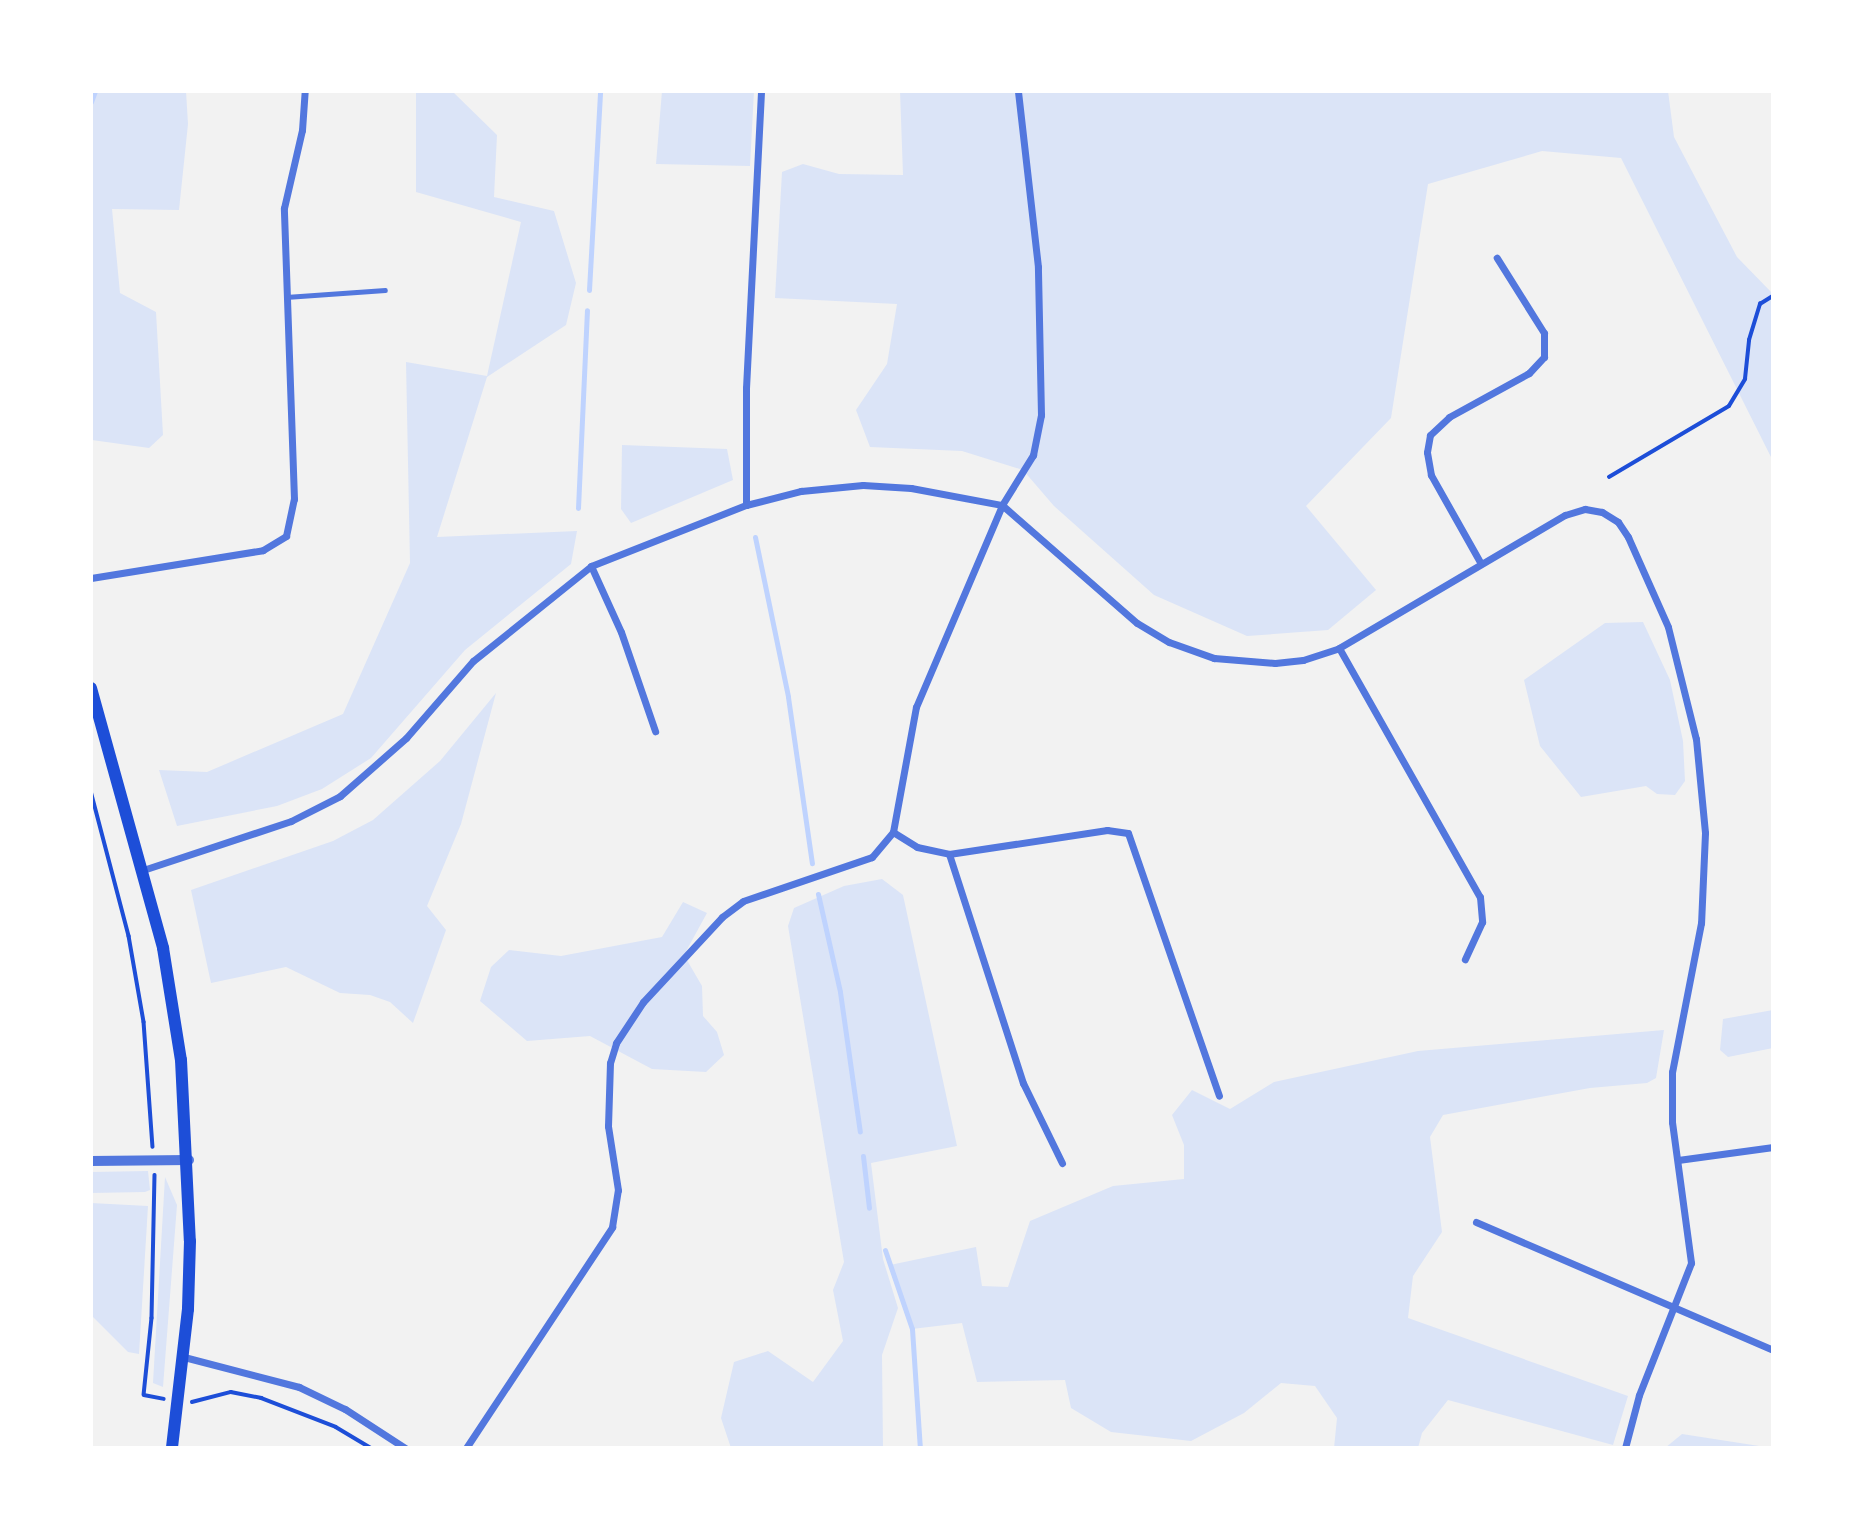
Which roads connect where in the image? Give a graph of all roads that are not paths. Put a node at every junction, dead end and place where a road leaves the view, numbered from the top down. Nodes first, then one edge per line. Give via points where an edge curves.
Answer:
1 (304, 91) edge
2 (761, 91) edge
3 (1018, 91) edge
4 (1497, 258) dead end
5 (385, 290) dead end
6 (286, 297) junction
7 (746, 505) junction
8 (1002, 505) junction
9 (1480, 562) junction
10 (591, 566) junction
11 (91, 578) edge
12 (1339, 648) junction
13 (91, 688) edge
14 (655, 731) dead end
15 (893, 832) junction
16 (948, 854) junction
17 (143, 870) junction
18 (1465, 959) dead end
19 (1219, 1096) dead end
20 (1773, 1147) edge
21 (189, 1160) junction
22 (1678, 1160) junction
23 (91, 1161) edge
24 (1062, 1163) dead end
25 (1476, 1222) dead end
26 (1674, 1305) junction
27 (1773, 1350) edge
28 (184, 1357) junction
29 (172, 1448) edge
30 (405, 1448) edge
31 (466, 1448) edge
32 (1625, 1448) edge

1 - 6 street via 302,130 284,208
2 - 7 street via 746,388
3 - 8 street via 1038,267 1041,415 1033,455
4 - 9 street via 1544,333 1544,357 1529,373 1449,417 1430,435 1427,452 1431,475
5 - 6 lane
6 - 11 street via 294,499 286,536 263,550
7 - 8 street via 801,491 863,485 956,494
7 - 10 street
8 - 12 street via 1137,623 1169,642 1214,657 1265,663 1303,660
8 - 15 street via 916,707
9 - 12 street
9 - 22 street via 1565,515 1585,509 1602,512 1618,522 1628,537 1668,627 1696,739 1705,833 1701,923 1672,1073
10 - 14 street via 621,632
10 - 17 street via 473,662 406,738 340,796 291,821
12 - 18 street via 1480,897 1482,922
13 - 17 main road
15 - 16 street via 917,847
15 - 31 street via 872,857 743,901 722,917 643,1002 616,1043 610,1063 608,1126 618,1190 612,1227
16 - 19 street via 1107,830 1128,833 1135,841
16 - 24 street via 1023,1083
17 - 21 main road via 173,1007
20 - 22 street
21 - 23 street
21 - 28 main road
22 - 26 street via 1691,1263
25 - 26 street
26 - 27 street
26 - 32 street via 1639,1395
28 - 29 main road
28 - 30 street via 299,1387 345,1409

